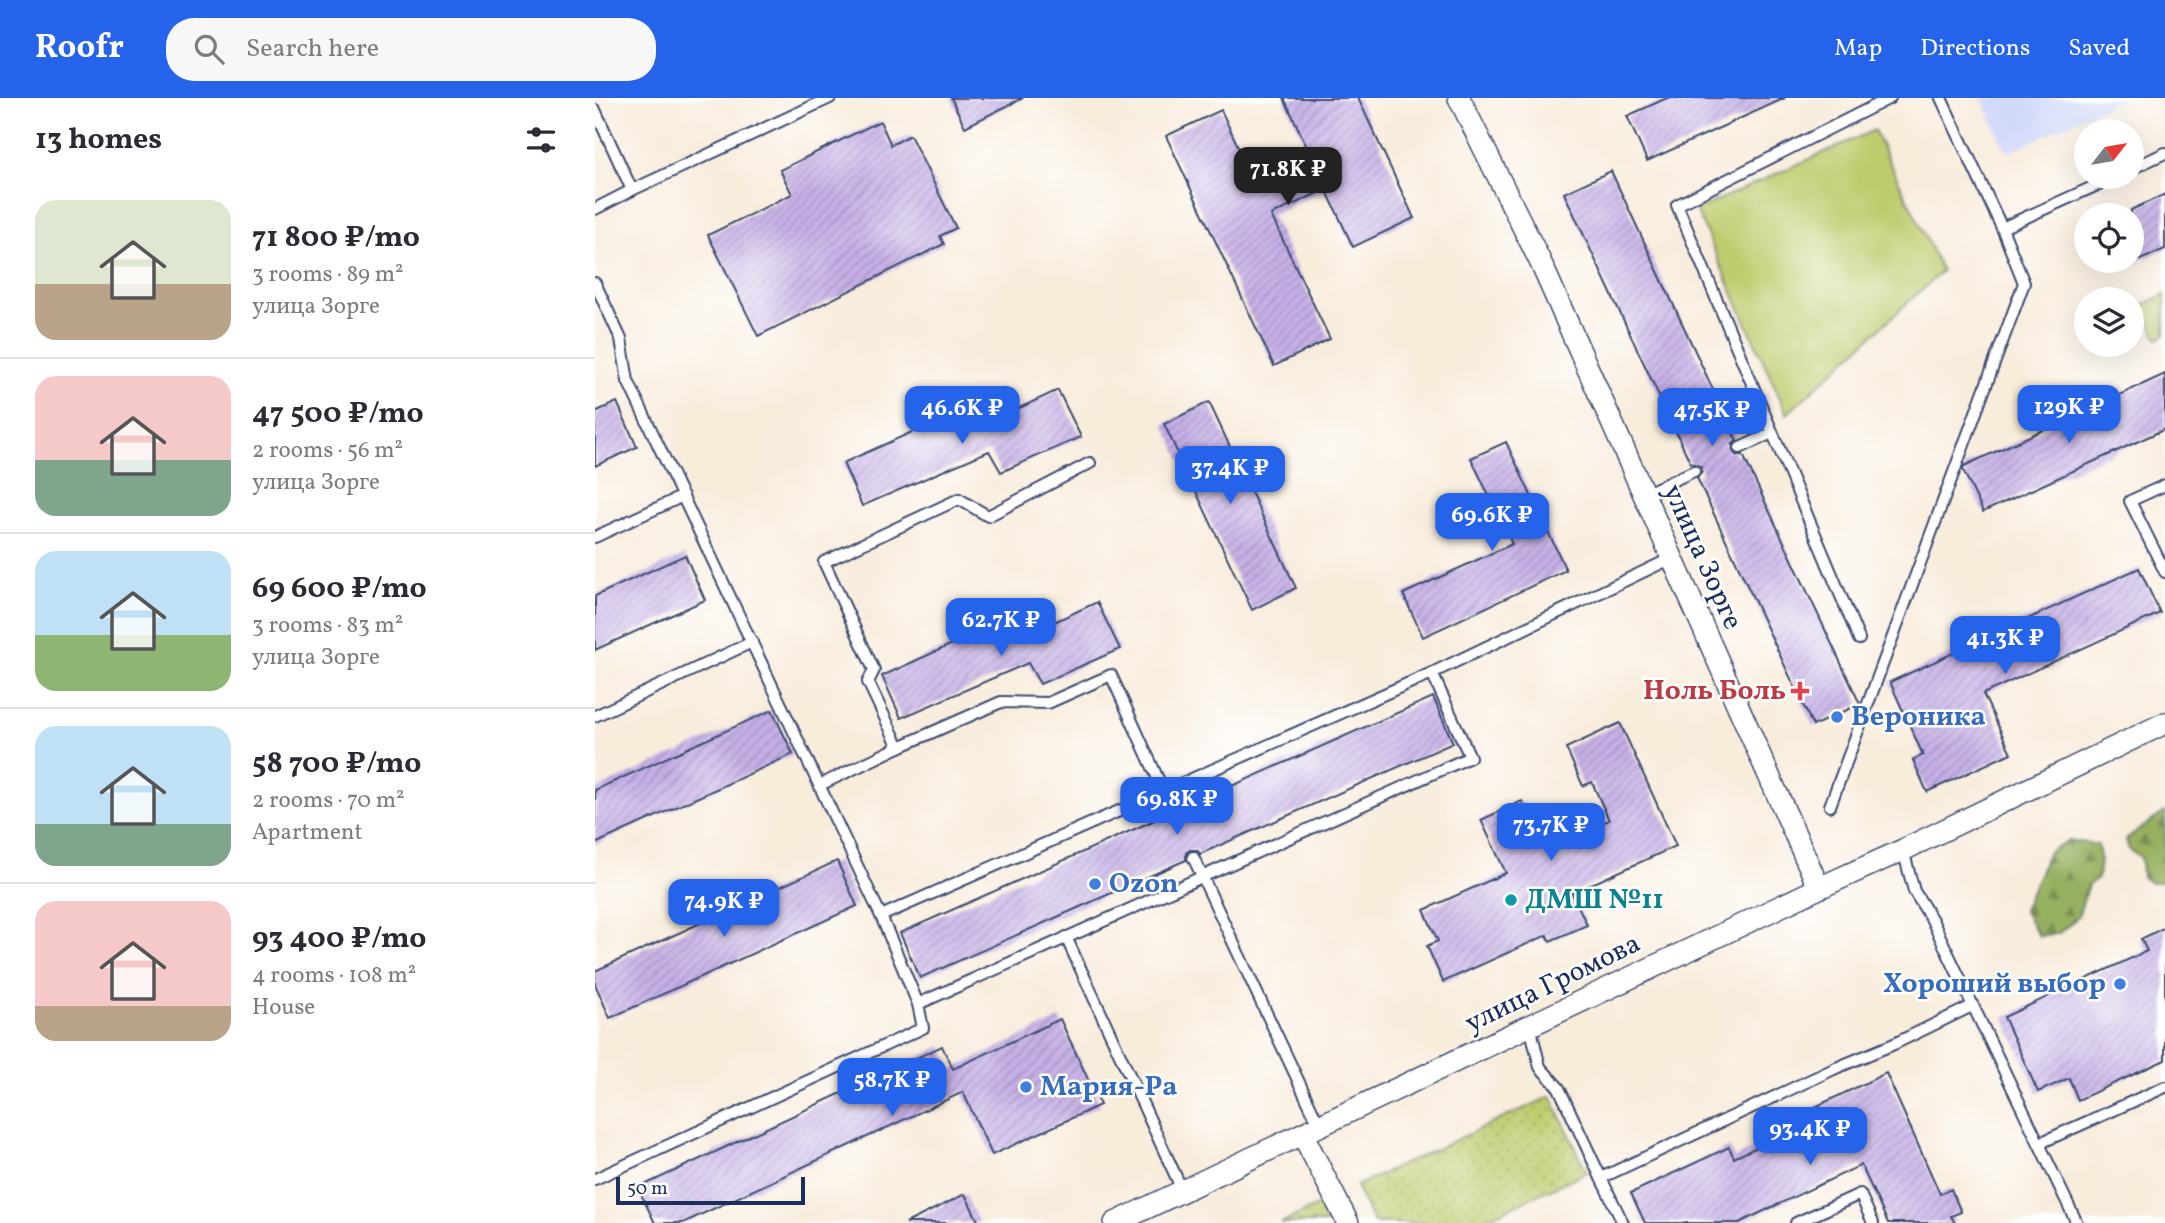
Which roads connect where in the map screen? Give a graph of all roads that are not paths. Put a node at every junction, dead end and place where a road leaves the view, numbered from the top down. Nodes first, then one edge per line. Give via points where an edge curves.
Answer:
1 (830, 98) edge
2 (1459, 98) edge
3 (1890, 98) edge
4 (1941, 98) edge
5 (595, 110) edge
6 (2165, 153) edge
7 (2144, 163) edge
8 (2089, 189) edge
9 (632, 190) junction
10 (595, 209) edge
11 (2002, 229) junction
12 (595, 283) edge
13 (1772, 433) junction
14 (1740, 448) dead end
15 (1090, 463) dead end
16 (1694, 471) dead end
17 (2165, 485) edge
18 (1644, 494) junction
19 (683, 496) junction
20 (595, 537) edge
21 (1672, 558) junction
22 (2165, 572) edge
23 (1859, 639) dead end
24 (752, 642) junction
25 (1432, 673) junction
26 (595, 716) edge
27 (2165, 723) edge
28 (899, 747) junction
29 (820, 786) junction
30 (1164, 791) junction
31 (1830, 806) dead end
32 (1173, 812) dead end
33 (1903, 850) junction
34 (1193, 857) dead end
35 (1202, 876) junction
36 (1819, 888) junction
37 (881, 916) junction
38 (1066, 937) junction
39 (918, 1004) junction
40 (1972, 1006) junction
41 (1530, 1026) junction
42 (2165, 1087) edge
43 (1311, 1131) junction
44 (2040, 1143) junction
45 (1601, 1178) junction
46 (595, 1179) edge
47 (1183, 1192) junction
48 (1115, 1223) edge
49 (1348, 1223) edge
50 (1623, 1223) edge
51 (1796, 1223) edge
52 (1873, 1223) edge
53 (2077, 1223) edge

1 - 9 lane
2 - 18 street, улица Зорге via 1540,261
3 - 13 lane via 1677,205
4 - 11 lane
5 - 9 lane
6 - 7 lane
8 - 11 lane
9 - 10 lane
11 - 31 lane via 2024,283
12 - 19 lane via 621,339 628,381
13 - 14 lane
13 - 23 lane
15 - 28 lane via 988,516 959,499 824,562 874,670 868,682
16 - 18 lane
17 - 22 lane via 2130,501
18 - 21 street, улица Зорге
19 - 20 lane
19 - 24 lane
21 - 25 lane
21 - 36 street, улица Зорге
24 - 26 lane
24 - 29 lane
25 - 30 lane
25 - 35 lane via 1471,757
27 - 33 street, улица Громова
28 - 29 lane
28 - 30 lane via 1001,702 1048,703 1111,675
29 - 37 lane
30 - 32 lane
30 - 37 lane
33 - 36 street, улица Громова
33 - 40 lane via 1914,891
34 - 35 lane
35 - 38 lane
35 - 43 lane
36 - 41 street, улица Громова
37 - 39 lane
38 - 39 lane
38 - 47 lane
39 - 46 lane via 923,1028
40 - 44 lane
40 - 45 lane
41 - 43 street, улица Громова
41 - 45 lane via 1540,1067 1559,1088
42 - 44 lane
43 - 47 street, улица Громова
43 - 49 street
44 - 53 lane
45 - 50 lane
47 - 48 street, улица Громова
51 - 52 lane via 1860,1194

